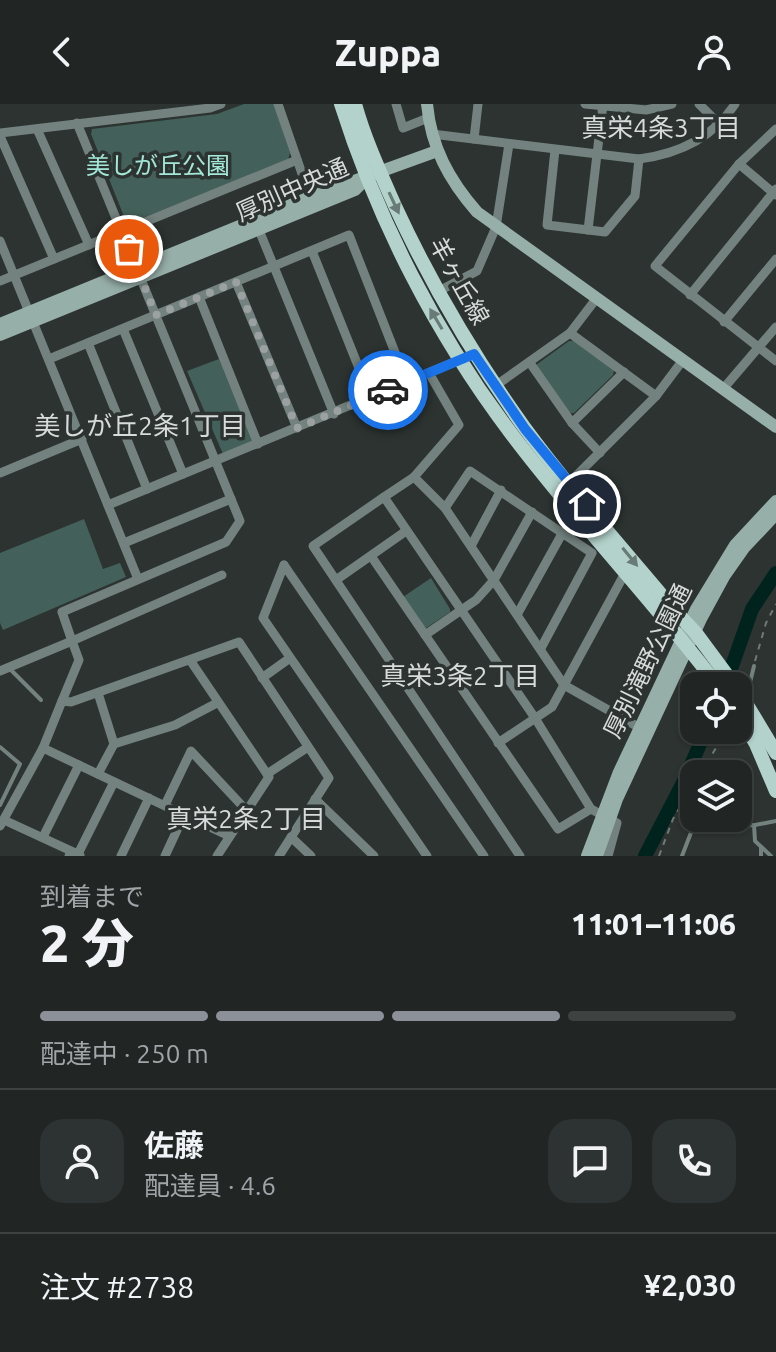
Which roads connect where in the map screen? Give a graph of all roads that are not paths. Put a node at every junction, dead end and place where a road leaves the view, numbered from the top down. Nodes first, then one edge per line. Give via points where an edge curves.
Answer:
1 (221, 104) edge
2 (278, 104) edge
3 (341, 104) edge
4 (355, 104) edge
5 (396, 104) edge
6 (427, 104) edge
7 (478, 104) edge
8 (585, 104) edge
9 (672, 104) edge
10 (699, 104) edge
11 (735, 104) edge
12 (602, 105) edge
13 (656, 107) edge
14 (428, 118) junction
15 (77, 123) junction
16 (718, 123) junction
17 (37, 129) junction
18 (776, 129) edge
19 (432, 134) junction
20 (0, 135) edge
21 (474, 139) junction
22 (509, 144) junction
23 (555, 150) junction
24 (437, 151) junction
25 (596, 155) junction
26 (639, 159) junction
27 (297, 160) junction
28 (739, 164) junction
29 (374, 176) junction
30 (775, 192) edge
31 (310, 197) junction
32 (496, 227) junction
33 (259, 230) junction
34 (588, 230) junction
35 (121, 231) junction
36 (0, 241) edge
37 (89, 245) junction
38 (312, 251) junction
39 (54, 259) junction
40 (776, 259) edge
41 (274, 266) junction
42 (139, 273) junction
43 (14, 276) junction
44 (0, 281) edge
45 (236, 282) junction
46 (437, 292) junction
47 (690, 295) junction
48 (199, 297) junction
49 (596, 299) junction
50 (156, 315) junction
51 (31, 317) junction
52 (724, 322) junction
53 (0, 324) edge
54 (776, 327) edge
55 (123, 329) junction
56 (570, 333) junction
57 (0, 335) edge
58 (88, 343) junction
59 (759, 348) junction
60 (468, 357) junction
61 (49, 359) junction
62 (683, 360) junction
63 (776, 361) edge
64 (530, 363) junction
65 (624, 372) junction
66 (429, 373) junction
67 (407, 383) junction
68 (495, 386) junction
69 (723, 389) junction
70 (656, 396) junction
71 (371, 398) junction
72 (334, 414) junction
73 (572, 423) junction
74 (776, 427) edge
75 (297, 428) junction
76 (82, 439) junction
77 (258, 444) junction
78 (600, 453) junction
79 (216, 461) junction
80 (0, 473) edge
81 (183, 474) junction
82 (414, 477) junction
83 (569, 483) junction
84 (147, 489) junction
85 (501, 490) junction
86 (384, 497) junction
87 (231, 499) junction
88 (776, 501) edge
89 (108, 505) junction
90 (445, 508) junction
91 (532, 512) junction
92 (776, 514) edge
93 (406, 531) junction
94 (563, 532) junction
95 (124, 543) junction
96 (471, 546) junction
97 (371, 556) junction
98 (625, 573) junction
99 (222, 575) dead end
100 (138, 579) junction
101 (336, 580) junction
102 (494, 580) junction
103 (461, 610) junction
104 (518, 613) junction
105 (692, 629) junction
106 (425, 635) junction
107 (72, 641) junction
108 (685, 645) junction
109 (541, 648) junction
110 (290, 658) junction
111 (190, 660) junction
112 (754, 666) road end
113 (4, 669) edge
114 (707, 672) edge
115 (723, 672) edge
116 (751, 672) edge
117 (262, 678) junction
118 (564, 685) junction
119 (98, 693) junction
120 (41, 700) dead end
121 (62, 701) junction
122 (217, 703) junction
123 (535, 718) junction
124 (752, 721) edge
125 (640, 728) junction
126 (498, 743) junction
127 (114, 744) junction
128 (0, 747) edge
129 (308, 747) junction
130 (43, 748) junction
131 (772, 758) edge
132 (79, 765) junction
133 (98, 774) junction
134 (267, 774) junction
135 (114, 782) junction
136 (776, 791) edge
137 (149, 798) junction
138 (315, 799) junction
139 (0, 805) edge
140 (165, 805) junction
141 (247, 811) junction
142 (601, 814) junction
143 (184, 815) junction
144 (776, 821) edge
145 (2, 823) edge
146 (754, 825) junction
147 (229, 836) junction
148 (43, 837) junction
149 (291, 837) junction
150 (761, 847) junction
151 (77, 855) edge
152 (121, 856) edge
153 (165, 856) edge
154 (217, 856) edge
155 (279, 856) edge
156 (311, 856) edge
157 (374, 856) edge
158 (427, 856) edge
159 (484, 856) edge
160 (520, 856) edge
161 (587, 856) edge
162 (597, 856) edge
163 (608, 856) edge
164 (682, 856) edge
165 (761, 856) edge
166 (771, 856) edge

1 - 15 street
2 - 27 street
3 - 29 main road, 羊ヶ丘線
4 - 29 main road, 羊ヶ丘線
5 - 14 street via 403,128
6 - 14 street
7 - 21 street
8 - 12 street
9 - 13 street
10 - 16 street
11 - 16 street
12 - 13 street
12 - 25 street
14 - 19 street
15 - 17 street
15 - 35 street
16 - 26 street via 687,146
17 - 20 street
17 - 37 street
18 - 28 street
19 - 21 street
19 - 24 street
20 - 39 street
21 - 22 street
22 - 23 street
22 - 32 street
23 - 25 street
23 - 34 street via 547,225
24 - 29 street
24 - 32 street via 460,192
25 - 26 street
25 - 34 street
26 - 34 street via 635,196 605,232
27 - 31 street
27 - 35 street
28 - 30 street
28 - 47 street via 655,266
29 - 31 street, 厚別中央通
29 - 33 street, 厚別中央通 via 355,190
29 -> 46 main road, 羊ヶ丘線
60 -> 29 main road, 羊ヶ丘線 via 407,266
30 - 47 street
31 - 42 street, 厚別中央通
32 - 46 street via 477,271
32 - 49 street
33 - 41 street
33 - 42 street, 厚別中央通
35 - 37 street
35 - 42 street
36 - 43 street
37 - 39 street
38 - 41 street
38 - 67 street via 349,235
38 - 71 street
39 - 43 street
40 - 52 street
41 - 45 street
41 - 72 street
42 - 50 street
42 - 51 street, 厚別中央通
43 - 44 street
43 - 51 street
45 - 48 street
45 - 75 street
46 - 60 main road, 羊ヶ丘線
47 - 52 street
48 - 50 street
48 - 77 street
49 - 56 street
49 - 62 street
50 - 55 street
50 - 79 street
51 - 53 street, 厚別中央通
51 - 57 street, 厚別中央通
51 - 61 street
52 - 59 street
54 - 59 street
55 - 58 street
55 - 81 street
56 - 64 street
56 - 65 street
58 - 61 street
58 - 84 street
59 - 63 street
59 - 69 street
60 - 66 street
60 - 68 main road, 羊ヶ丘線
60 - 98 main road, 羊ヶ丘線 via 527,455
61 - 76 street
62 - 69 street
62 - 70 street
64 - 68 street
64 - 73 street
65 - 70 street
65 - 73 street
66 - 67 street
66 - 82 street via 459,425
67 - 71 street
68 - 83 main road, 羊ヶ丘線
69 - 74 street
70 - 78 street
71 - 72 street
72 - 75 street
73 - 78 street
75 - 77 street
76 - 80 street
76 - 89 street
77 - 79 street
78 - 83 street
79 - 81 street
79 - 87 street
81 - 84 street
82 - 86 street
82 - 90 street
83 -> 105 main road, 羊ヶ丘線
84 - 89 street
85 - 90 street via 470,471
85 - 91 street
85 - 96 street
86 - 93 street
86 - 101 street via 313,546
87 - 95 street
87 - 100 street via 240,521 226,542
88 - 105 street, 厚別滝野公園通 via 716,573
89 - 95 street
90 - 96 street
91 - 94 street
91 - 102 street
92 - 105 street, 厚別滝野公園通 via 744,548
93 - 97 street
93 - 103 street
94 - 104 street
94 - 109 street via 592,553
95 - 100 street
96 - 102 street
97 - 101 street
97 - 106 street
98 - 108 main road, 羊ヶ丘線
98 - 118 street
99 - 107 street
100 - 107 street via 62,612
101 - 160 street
102 - 103 street
102 - 104 street
103 - 106 street
103 - 123 street
104 - 109 street
105 - 108 street, 厚別滝野公園通
105 - 115 main road, 羊ヶ丘線
106 - 126 street
107 - 113 street
107 - 121 street via 79,660
108 - 114 main road, 羊ヶ丘線
108 - 125 street, 厚別滝野公園通
108 - 142 street, 厚別滝野公園通
109 - 118 street
110 - 117 street
110 - 158 street
110 - 159 street via 263,618 284,565
111 - 117 street via 239,642
111 - 119 street
111 - 122 street
112 - 116 lane
113 - 120 lane
117 - 129 street
118 - 123 street via 552,707
118 - 125 street
119 - 121 street
119 - 127 street
121 - 130 street
122 - 127 street via 175,725
122 - 134 street
123 - 126 street
123 - 142 street
124 - 131 main road, 羊ヶ丘線
125 - 142 street, 厚別滝野公園通
126 - 142 street via 558,829
127 - 133 street
128 - 139 lane via 20,764
129 - 134 street
129 - 138 street via 329,778
130 - 132 street
130 - 145 street
131 - 136 main road, 羊ヶ丘線
132 - 133 street
132 - 148 street
133 - 135 street
134 - 141 street
135 - 137 street
135 - 151 street
137 - 140 street
137 - 152 street
138 - 149 street
138 - 157 street
140 - 141 street via 191,751
140 - 143 street
141 - 147 street
142 - 161 street, 厚別滝野公園通
142 - 162 street, 厚別滝野公園通
142 - 163 street via 617,823
143 - 147 street
143 - 153 street
144 - 146 lane
145 - 148 street
146 - 150 lane
146 - 164 lane via 698,827
147 - 154 street
148 - 151 street
149 - 155 street
149 - 156 street
150 - 165 lane
150 - 166 lane

